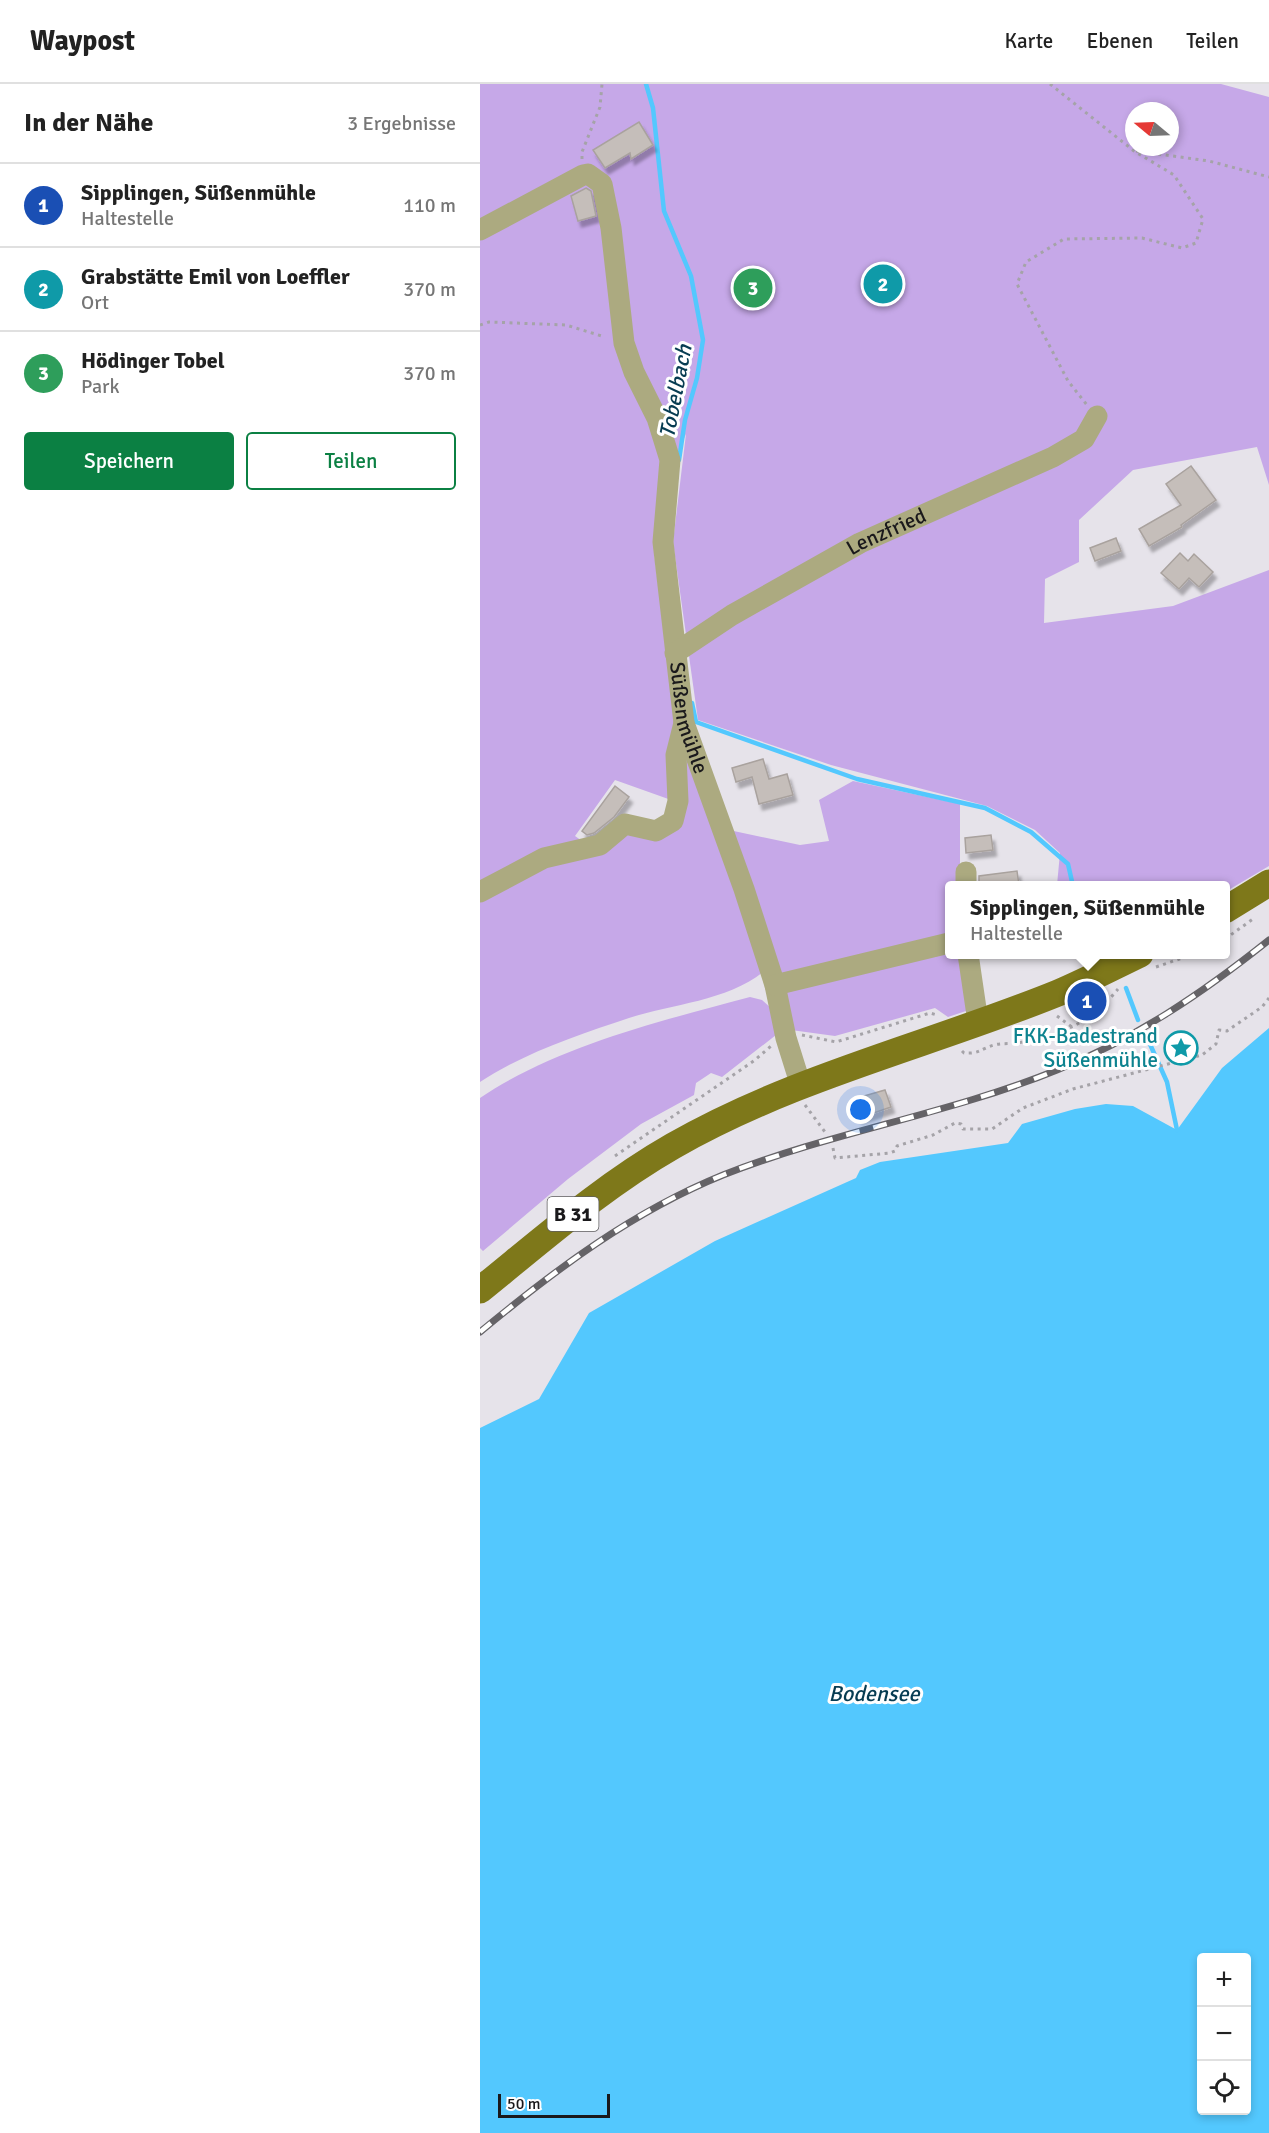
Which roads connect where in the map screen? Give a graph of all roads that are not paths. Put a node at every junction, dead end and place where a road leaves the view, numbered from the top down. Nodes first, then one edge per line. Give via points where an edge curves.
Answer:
1 (480, 230) edge
2 (1097, 416) road end
3 (675, 653) junction
4 (684, 723) junction
5 (1269, 883) edge
6 (480, 892) edge
7 (1230, 907) edge
8 (945, 944) edge
9 (969, 959) edge
10 (1129, 959) edge
11 (775, 985) junction
12 (978, 1022) junction
13 (801, 1086) junction
14 (480, 1290) edge

1 - 3 street, Süßenmühle via 588,174 602,184 624,343 657,418 670,460 663,542
2 - 3 street, Lenzfried via 1084,439 1053,457 860,543 732,615
3 - 4 street, Süßenmühle
4 - 6 street via 676,755 678,801 673,821 656,831 625,824 600,845 544,858
4 - 11 street, Süßenmühle
5 - 7 main road
8 - 11 street
9 - 12 street
10 - 12 main road, B 31 via 1058,992
11 - 13 street, Süßenmühle
12 - 13 main road, B 31 via 942,1027
13 - 14 main road, B 31 via 713,1125 638,1168

